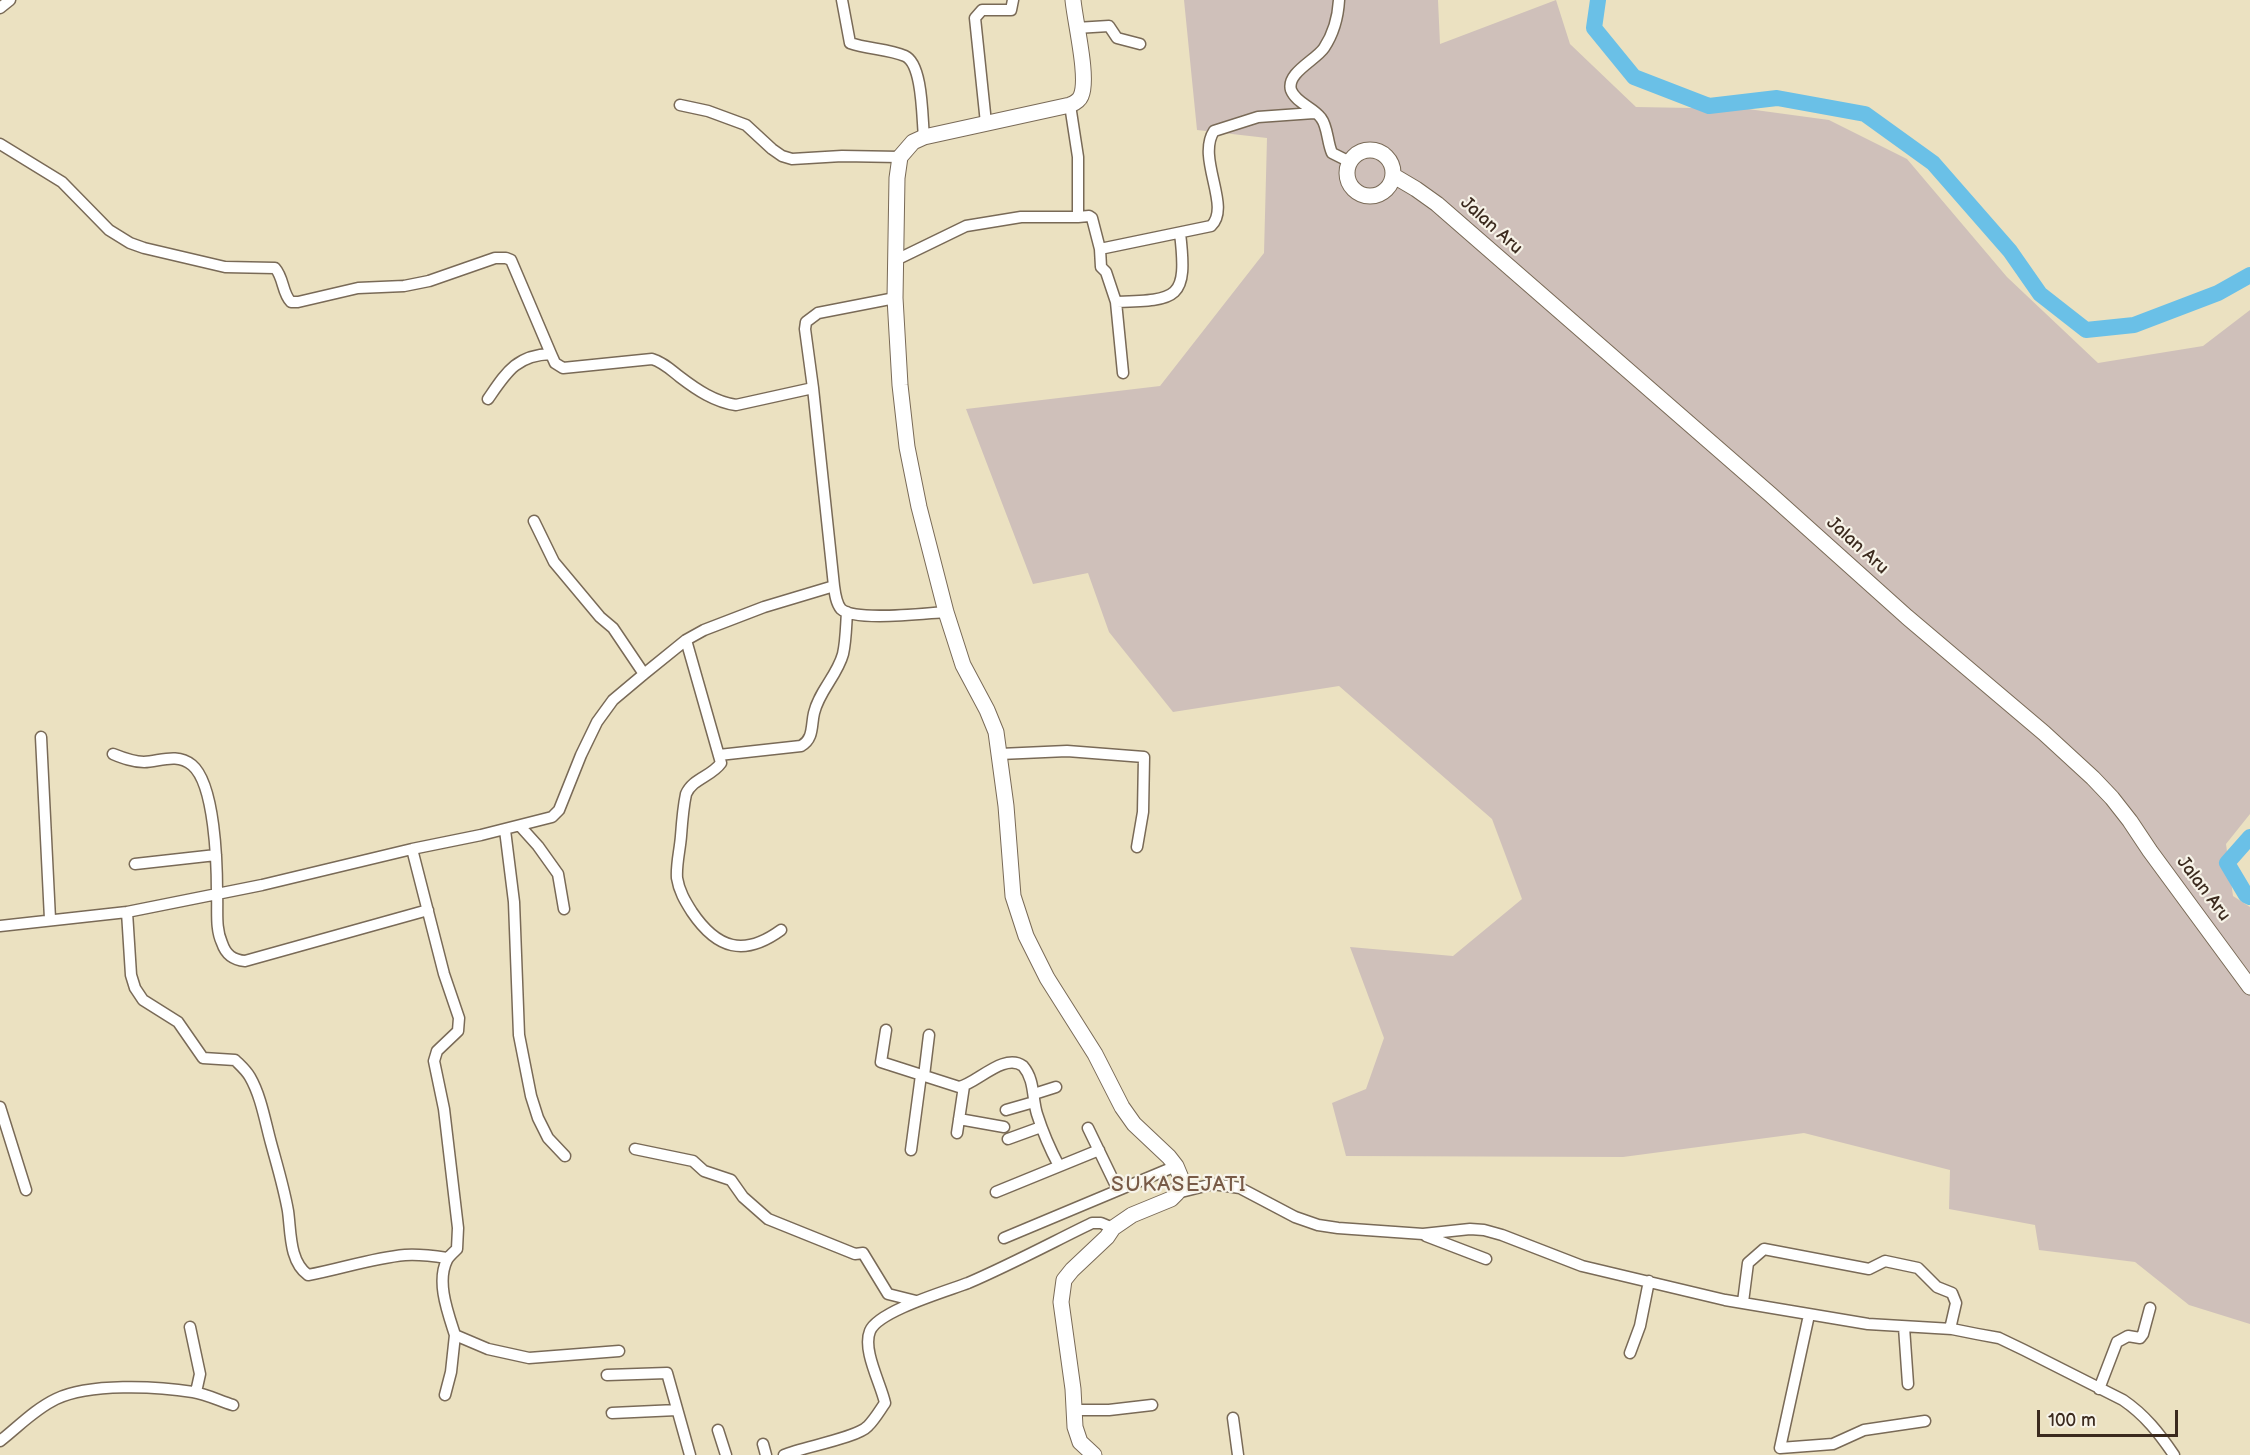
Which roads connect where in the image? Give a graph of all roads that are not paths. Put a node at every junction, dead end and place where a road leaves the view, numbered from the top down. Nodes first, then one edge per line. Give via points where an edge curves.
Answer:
1 (10, 0) edge
2 (842, 0) edge
3 (1013, 0) edge
4 (1073, 0) edge
5 (1339, 0) edge
6 (0, 9) edge
7 (1076, 28) junction
8 (1140, 44) dead end
9 (680, 105) dead end
10 (1070, 105) junction
11 (1314, 113) junction
12 (986, 123) junction
13 (924, 137) junction
14 (0, 144) edge
15 (900, 157) junction
16 (1350, 162) junction
17 (1394, 176) junction
18 (1078, 217) junction
19 (1180, 233) junction
20 (1100, 249) junction
21 (896, 260) junction
22 (895, 298) junction
23 (1116, 302) junction
24 (550, 354) junction
25 (1123, 373) dead end
26 (813, 388) junction
27 (488, 399) dead end
28 (534, 521) dead end
29 (834, 586) junction
30 (847, 612) junction
31 (946, 612) junction
32 (686, 640) junction
33 (644, 674) junction
34 (41, 737) dead end
35 (1000, 753) junction
36 (113, 754) dead end
37 (719, 755) junction
38 (520, 826) junction
39 (505, 830) junction
40 (1137, 847) dead end
41 (412, 849) junction
42 (216, 855) junction
43 (135, 864) dead end
44 (217, 894) junction
45 (428, 909) junction
46 (564, 909) dead end
47 (127, 912) junction
48 (50, 919) junction
49 (0, 926) edge
50 (781, 930) dead end
51 (2250, 987) edge
52 (886, 1030) dead end
53 (929, 1035) dead end
54 (922, 1076) junction
55 (964, 1086) junction
56 (1056, 1087) dead end
57 (1034, 1098) junction
58 (0, 1107) edge
59 (1006, 1110) dead end
60 (959, 1119) junction
61 (1004, 1127) dead end
62 (1041, 1127) junction
63 (1088, 1128) dead end
64 (957, 1133) dead end
65 (1008, 1139) dead end
66 (635, 1149) dead end
67 (911, 1149) dead end
68 (1099, 1150) junction
69 (565, 1156) dead end
70 (1059, 1166) junction
71 (1176, 1166) junction
72 (26, 1190) dead end
73 (1118, 1190) junction
74 (996, 1192) dead end
75 (1177, 1192) junction
76 (1113, 1228) junction
77 (1423, 1234) junction
78 (1004, 1238) dead end
79 (447, 1258) junction
80 (1486, 1259) dead end
81 (1648, 1281) junction
82 (916, 1301) junction
83 (1743, 1302) junction
84 (2150, 1308) dead end
85 (1809, 1315) junction
86 (190, 1327) dead end
87 (1904, 1327) junction
88 (1950, 1329) junction
89 (455, 1335) junction
90 (619, 1351) dead end
91 (1630, 1353) dead end
92 (607, 1375) dead end
93 (1908, 1384) dead end
94 (2099, 1389) junction
95 (196, 1392) junction
96 (445, 1395) dead end
97 (233, 1405) dead end
98 (1152, 1405) dead end
99 (677, 1410) junction
100 (1074, 1410) junction
101 (612, 1413) dead end
102 (1233, 1418) dead end
103 (1925, 1421) dead end
104 (718, 1430) dead end
105 (0, 1441) edge
106 (690, 1455) edge
107 (726, 1455) edge
108 (784, 1455) edge
109 (1094, 1455) edge
110 (1238, 1455) edge
111 (2174, 1455) edge

1 - 6 street
2 - 13 street via 850,43 906,57 914,64
3 - 12 street via 1011,10 982,10 975,18
4 - 7 street
5 - 11 street via 1333,33 1323,50 1292,77 1290,85 1296,98
7 - 8 street via 1109,26 1117,38
7 - 10 street via 1083,82 1081,96
9 - 15 street via 746,126 771,149 792,159
10 - 12 street
10 - 18 street via 1078,157
11 - 16 street via 1322,119 1332,153
11 - 19 street via 1258,117 1214,131 1208,154 1217,195 1217,218 1211,226
12 - 13 street
13 - 15 street via 913,142
14 - 24 street via 62,182 109,230 130,243 225,267 275,268 286,296 295,303 358,288 429,281 495,258 506,258 511,260
15 - 21 street
16 - 17 street via 1366,150 1381,152 1391,162
16 - 17 street via 1347,178 1362,195 1386,191
17 - 51 street, Jalan Aru via 1437,204 2093,778 2130,821
18 - 20 street via 1091,217
18 - 21 street via 1021,217 966,226
19 - 20 street
19 - 23 street via 1184,265 1179,287 1156,300
20 - 23 street via 1101,267
21 - 22 street
22 - 26 street via 818,313 806,322
22 - 31 street via 907,447
23 - 25 street
24 - 26 street via 564,368 652,358 707,396 725,403 751,403
24 - 27 street via 533,355 520,362 505,374
26 - 29 street
28 - 33 street via 554,562 600,618 613,628
29 - 30 street via 839,606
29 - 32 street via 730,619
30 - 31 street via 893,616
30 - 37 street via 842,656 818,700 807,743
31 - 35 street via 963,665 996,732
32 - 33 street
32 - 37 street
33 - 38 street via 613,700 597,722 556,814
34 - 48 street
35 - 40 street via 1067,751 1144,757 1143,812
35 - 71 street via 1013,897 1026,936 1122,1107
36 - 42 street via 144,762 182,759 198,771 209,802
37 - 50 street via 720,767 692,784 686,794 677,871 680,891 699,923 728,945 761,943
38 - 39 street
38 - 46 street via 558,874
39 - 41 street
39 - 69 street via 514,902 519,1035 538,1118 548,1138
41 - 44 street
41 - 45 street
42 - 43 street
42 - 44 street
44 - 45 street via 221,942 227,954 245,961
44 - 47 street
45 - 79 street via 459,1018 458,1031 437,1051 434,1061 444,1109 458,1228 457,1249
47 - 48 street
47 - 79 street via 131,975 143,1000 178,1022 203,1058 235,1060 250,1078 261,1104 281,1182 298,1266 308,1275 406,1255
48 - 49 street
52 - 54 street via 881,1062
53 - 54 street
54 - 55 street
54 - 67 street
55 - 57 street via 983,1073 1018,1062 1026,1069
55 - 60 street
56 - 57 street
57 - 59 street
57 - 62 street
58 - 72 street
60 - 61 street
60 - 64 street
62 - 65 street
62 - 70 street
63 - 68 street
66 - 82 street via 690,1160 704,1171 731,1180 768,1219 855,1254 863,1253 888,1294
68 - 70 street
68 - 73 street
70 - 74 street
71 - 73 street
71 - 75 street via 1180,1178
73 - 78 street
75 - 76 street via 1171,1199 1132,1215
75 - 77 street via 1227,1185 1318,1225
76 - 82 street via 1092,1222 967,1283
76 - 100 street via 1072,1270 1062,1288
77 - 80 street
77 - 81 street via 1484,1230 1582,1266
79 - 89 street via 443,1290
81 - 83 street
81 - 91 street via 1640,1326
82 - 108 street via 875,1323 869,1332 869,1349 885,1402 867,1427
83 - 85 street
83 - 88 street via 1748,1263 1764,1249 1869,1269 1885,1261 1918,1268 1937,1287 1952,1293 1956,1303
84 - 94 street via 2143,1334 2116,1342
85 - 87 street
85 - 103 street via 1780,1448 1833,1444 1864,1430
86 - 95 street via 200,1374
87 - 88 street
87 - 93 street
88 - 94 street via 1999,1338
89 - 90 street via 488,1349 530,1358
89 - 96 street
92 - 99 street via 667,1373
94 - 111 street via 2141,1412
95 - 97 street
95 - 105 street via 130,1386 70,1394 47,1404
98 - 100 street
99 - 101 street
99 - 106 street
100 - 109 street via 1076,1434
102 - 110 street
104 - 107 street

